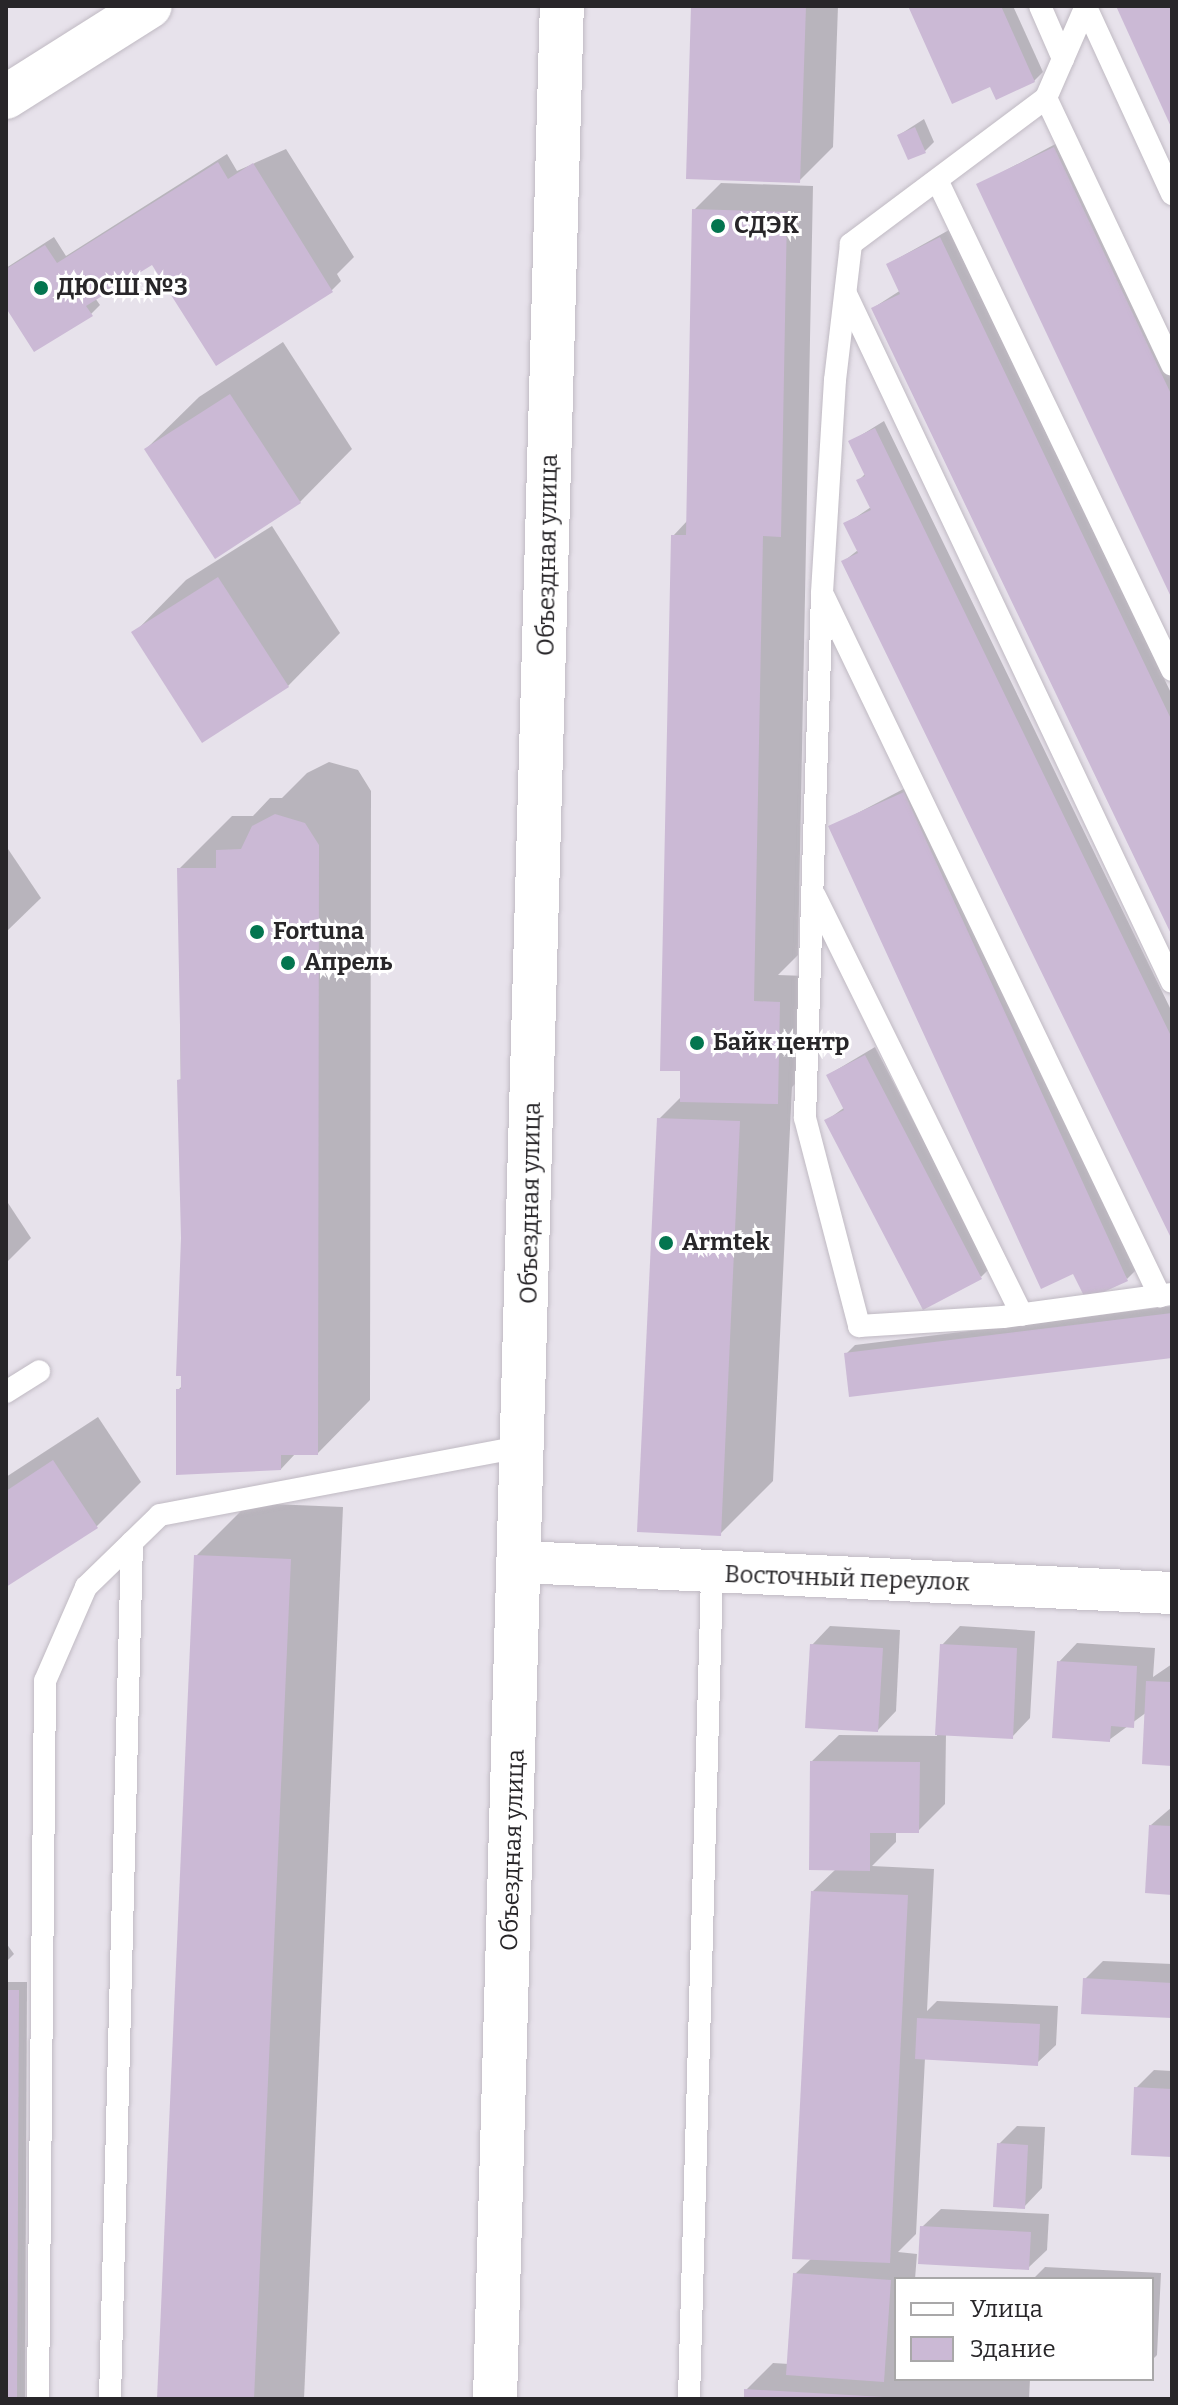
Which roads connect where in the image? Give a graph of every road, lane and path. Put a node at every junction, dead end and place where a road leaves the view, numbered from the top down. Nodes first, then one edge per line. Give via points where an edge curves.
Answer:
1 (150, 6) edge
2 (562, 6) edge
3 (1040, 6) edge
4 (1086, 7) edge
5 (1063, 59) junction
6 (9, 88) edge
7 (1046, 98) junction
8 (938, 182) junction
9 (1172, 194) edge
10 (846, 293) junction
11 (1172, 365) edge
12 (822, 594) junction
13 (1172, 670) edge
14 (814, 893) junction
15 (1172, 982) edge
16 (1166, 1295) edge
17 (1022, 1315) junction
18 (39, 1371) dead end
19 (6, 1392) edge
20 (525, 1446) junction
21 (132, 1542) junction
22 (522, 1562) junction
23 (712, 1574) junction
24 (1172, 1593) edge
25 (38, 2399) edge
26 (110, 2399) edge
27 (495, 2399) edge
28 (689, 2399) edge

1 - 6 main road
2 - 20 main road, Объездная улица
3 - 5 lane
4 - 5 lane
4 - 9 lane
5 - 7 lane
7 - 8 lane
7 - 11 lane
8 - 10 lane via 851,244
8 - 13 lane
10 - 12 lane
10 - 15 lane
12 - 14 lane
12 - 16 lane
14 - 17 lane
14 - 17 lane via 805,1118 859,1326
16 - 17 lane
18 - 19 lane
20 - 21 lane via 160,1515
20 - 22 main road, Объездная улица
21 - 25 lane via 86,1587 45,1681
21 - 26 lane
22 - 23 street, Восточный переулок
22 - 27 main road, Объездная улица
23 - 24 street, Восточный переулок
23 - 28 lane

